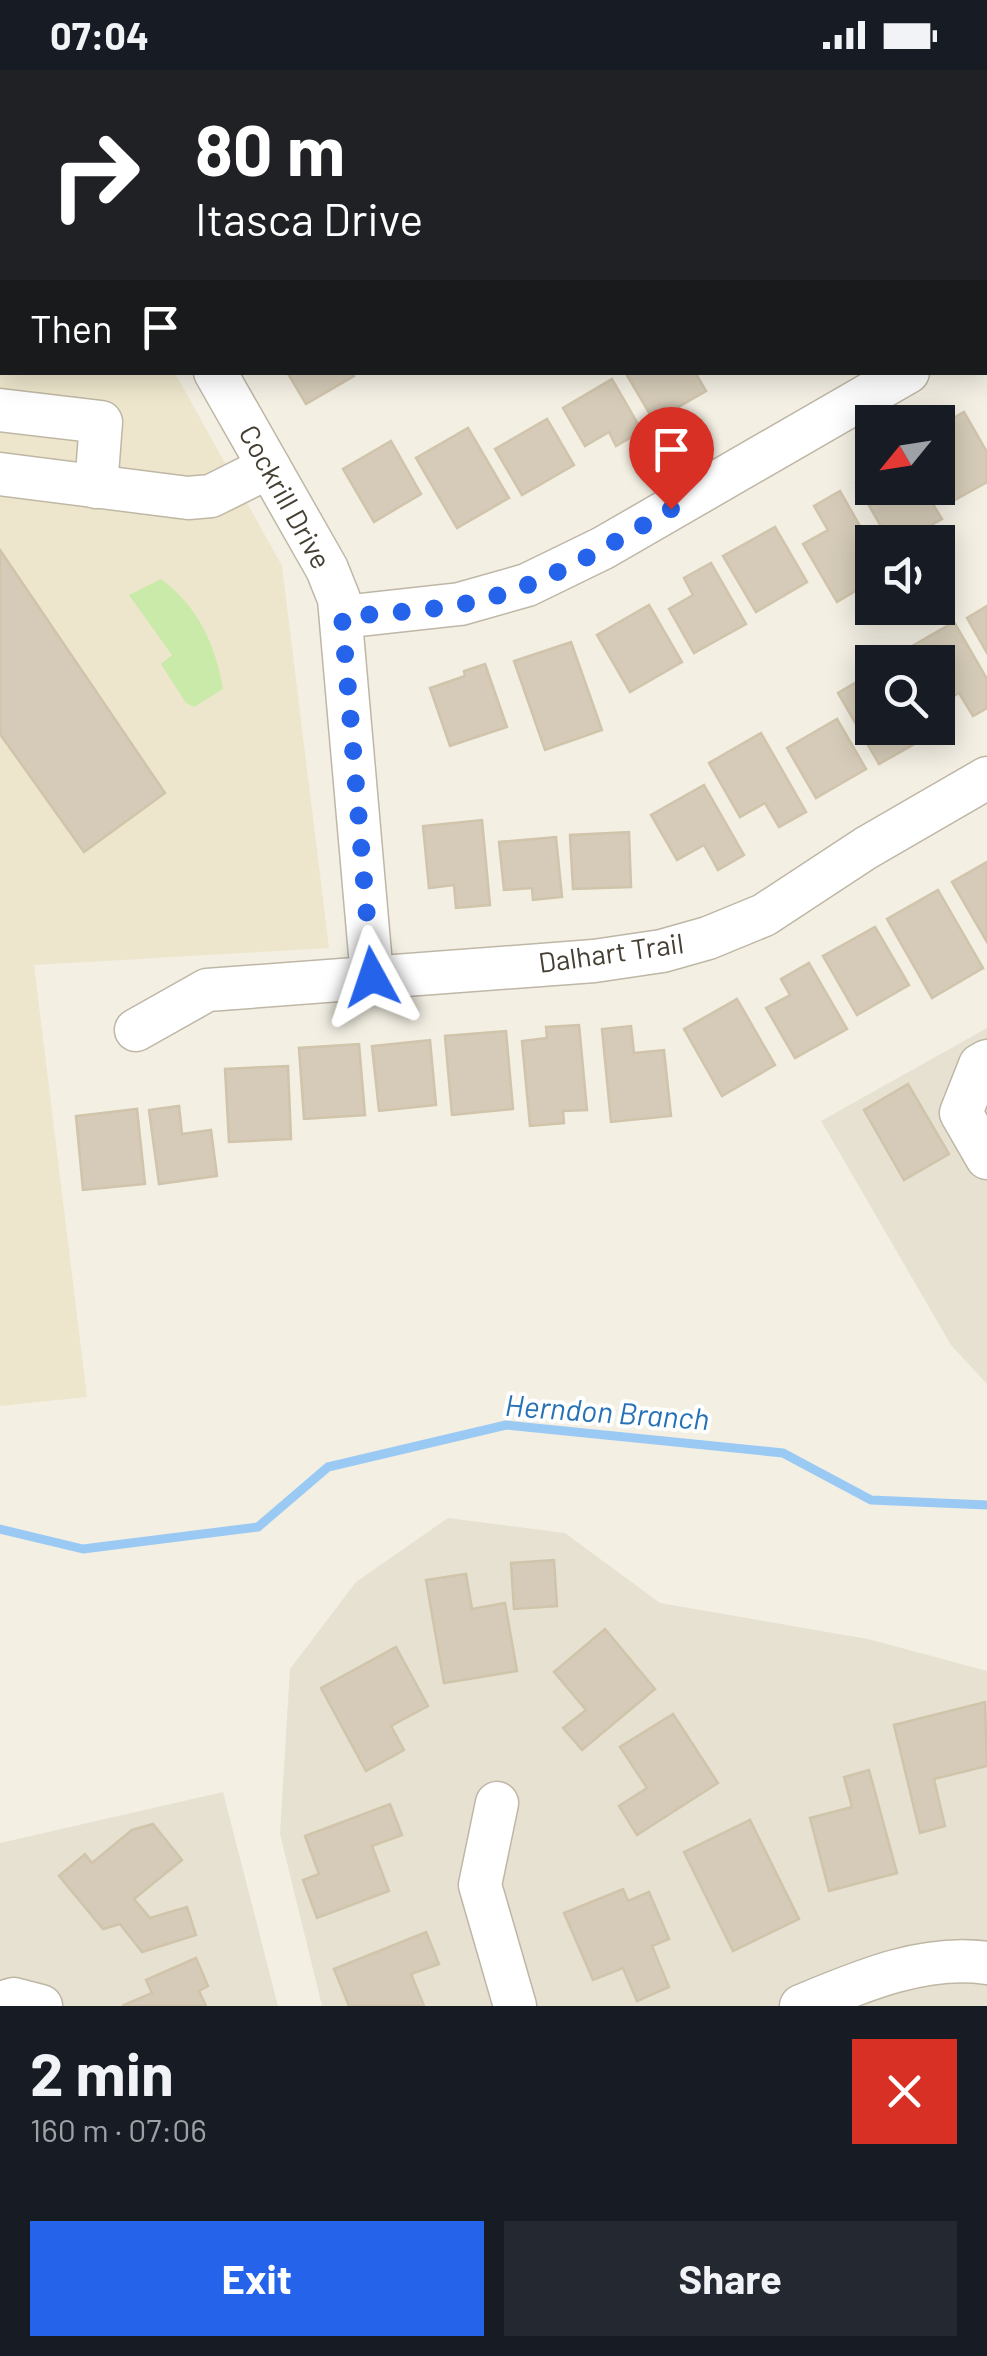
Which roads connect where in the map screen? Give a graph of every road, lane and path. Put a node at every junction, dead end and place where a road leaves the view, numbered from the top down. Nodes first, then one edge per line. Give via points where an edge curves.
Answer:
1 (217, 375) edge
2 (903, 375) edge
3 (0, 410) edge
4 (268, 467) junction
5 (0, 474) edge
6 (96, 487) junction
7 (342, 617) junction
8 (987, 778) edge
9 (372, 977) junction
10 (136, 1030) dead end
11 (987, 1061) edge
12 (987, 1158) edge
13 (497, 1803) dead end
14 (987, 1963) edge
15 (0, 2003) edge
16 (41, 2006) edge
17 (515, 2006) edge
18 (801, 2006) edge

1 - 4 street, Cockrill Drive
2 - 7 street via 527,586 460,604
3 - 6 street via 101,422
4 - 6 street via 211,496
4 - 7 street, Cockrill Drive via 327,568
5 - 6 street
7 - 9 street, Cockrill Drive
8 - 9 street, Dalhart Trail via 764,915 708,938 618,958
9 - 10 street via 207,990
11 - 12 street via 961,1113
13 - 17 street via 480,1886
14 - 18 street via 926,1965
15 - 16 street

